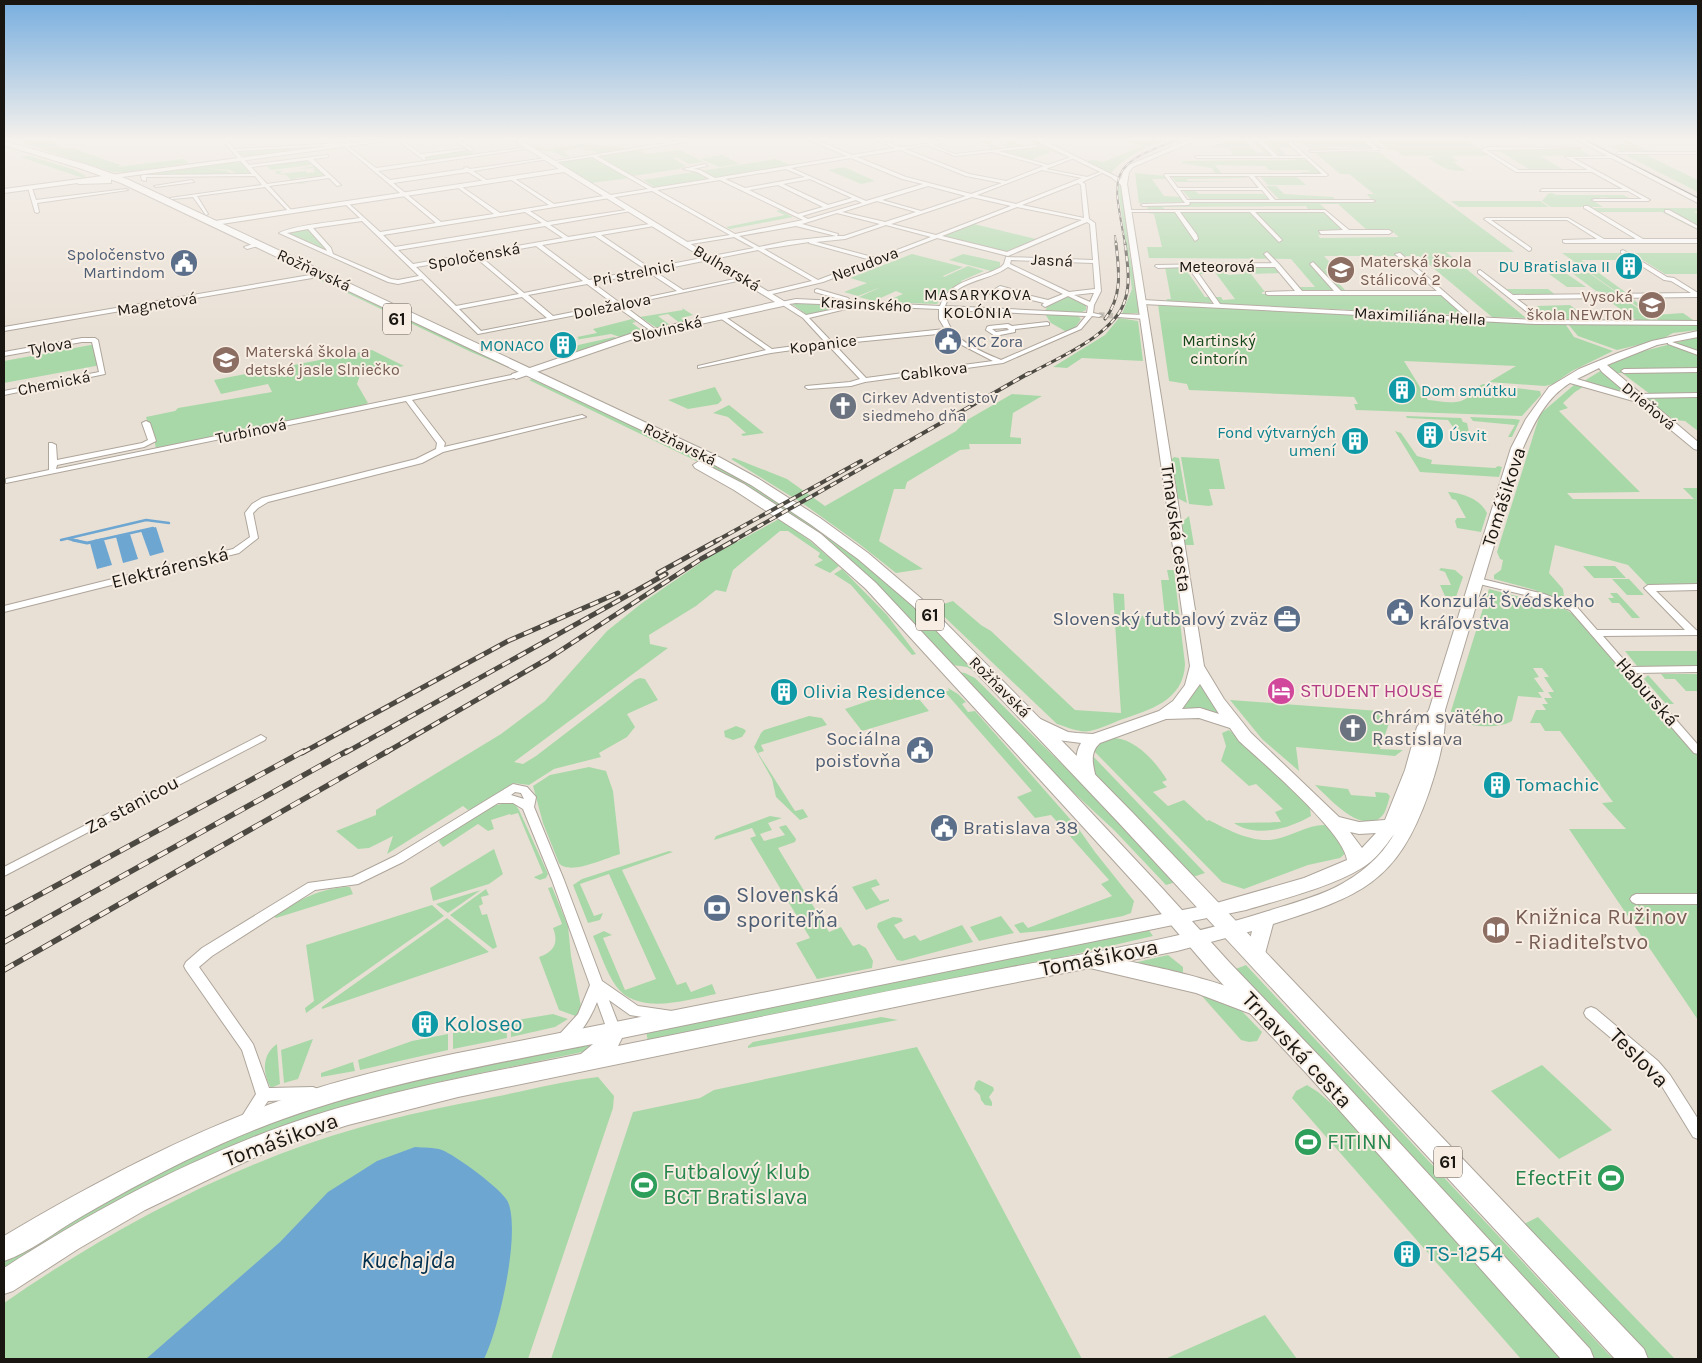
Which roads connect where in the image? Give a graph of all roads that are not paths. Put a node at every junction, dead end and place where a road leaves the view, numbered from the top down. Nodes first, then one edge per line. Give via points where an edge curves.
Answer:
1 (347, 203) edge
2 (35, 204) edge
3 (161, 204) edge
4 (164, 204) edge
5 (199, 204) edge
6 (283, 204) edge
7 (343, 204) edge
8 (416, 204) edge
9 (484, 204) edge
10 (562, 204) edge
11 (620, 204) edge
12 (680, 204) edge
13 (771, 204) edge
14 (820, 204) edge
15 (839, 204) edge
16 (864, 204) edge
17 (890, 204) edge
18 (948, 204) edge
19 (1010, 204) edge
20 (1021, 204) edge
21 (1085, 204) edge
22 (1128, 204) edge
23 (1188, 204) edge
24 (553, 205) joint
25 (1017, 205) junction
26 (827, 207) junction
27 (1586, 207) dead end
28 (526, 210) junction
29 (630, 210) junction
30 (290, 211) junction
31 (1129, 211) junction
32 (1144, 211) junction
33 (1176, 211) junction
34 (1252, 211) junction
35 (1667, 211) dead end
36 (38, 212) dead end
37 (837, 212) junction
38 (922, 212) junction
39 (206, 214) dead end
40 (498, 214) junction
41 (797, 216) junction
42 (363, 219) junction
43 (1087, 220) junction
44 (808, 221) junction
45 (440, 224) junction
46 (546, 224) junction
47 (654, 224) junction
48 (796, 224) junction
49 (885, 224) junction
50 (214, 227) junction
51 (309, 227) junction
52 (1698, 228) edge
53 (1321, 232) dead end
54 (1348, 232) junction
55 (1389, 232) dead end
56 (378, 234) junction
57 (596, 234) junction
58 (735, 235) junction
59 (936, 236) junction
60 (844, 237) junction
61 (568, 239) junction
62 (1195, 239) dead end
63 (804, 240) junction
64 (1279, 240) dead end
65 (1565, 241) dead end
66 (1604, 241) junction
67 (1642, 241) junction
68 (1698, 241) edge
69 (259, 244) junction
70 (537, 244) junction
71 (687, 244) junction
72 (247, 247) junction
73 (760, 249) junction
74 (1519, 249) dead end
75 (1529, 249) junction
76 (1538, 249) dead end
77 (395, 250) junction
78 (1623, 252) dead end
79 (1267, 254) dead end
80 (1398, 254) dead end
81 (331, 255) junction
82 (476, 255) junction
83 (1008, 256) junction
84 (710, 258) junction
85 (875, 259) junction
86 (1096, 262) junction
87 (1314, 264) dead end
88 (1007, 265) junction
89 (1277, 265) junction
90 (412, 266) junction
91 (1158, 266) dead end
92 (1190, 266) junction
93 (650, 270) junction
94 (1480, 272) dead end
95 (323, 274) junction
96 (423, 277) junction
97 (310, 278) junction
98 (744, 279) junction
99 (587, 282) junction
100 (818, 282) junction
101 (799, 286) junction
102 (817, 291) junction
103 (1098, 291) junction
104 (682, 292) junction
105 (1300, 292) junction
106 (768, 293) junction
107 (1268, 293) dead end
108 (1340, 293) junction
109 (1442, 293) junction
110 (523, 294) junction
111 (1015, 294) dead end
112 (1068, 294) junction
113 (1512, 298) junction
114 (802, 301) junction
115 (1049, 302) junction
116 (1143, 302) junction
117 (784, 303) junction
118 (866, 304) junction
119 (618, 305) junction
120 (1091, 305) junction
121 (849, 306) dead end
122 (1218, 306) junction
123 (454, 308) junction
124 (942, 308) junction
125 (1040, 312) junction
126 (1090, 315) junction
127 (1099, 315) tunnel mouth
128 (1120, 316) tunnel mouth
129 (722, 317) junction
130 (805, 317) junction
131 (1145, 317) junction
132 (551, 318) junction
133 (1471, 318) junction
134 (1543, 322) junction
135 (1698, 323) edge
136 (1048, 324) junction
137 (1011, 328) dead end
138 (4, 329) edge
139 (654, 331) junction
140 (948, 331) junction
141 (1068, 334) junction
142 (1698, 334) edge
143 (1684, 337) junction
144 (829, 343) junction
145 (1670, 343) junction
146 (1647, 346) junction
147 (771, 351) junction
148 (1698, 353) edge
149 (4, 354) edge
150 (1001, 362) junction
151 (1600, 363) junction
152 (552, 364) junction
153 (700, 367) dead end
154 (1698, 370) edge
155 (1624, 371) dead end
156 (103, 373) joint
157 (522, 373) junction
158 (864, 380) junction
159 (1569, 380) junction
160 (493, 381) junction
161 (808, 387) dead end
162 (4, 392) edge
163 (1698, 396) edge
164 (408, 399) junction
165 (1640, 399) junction
166 (582, 417) dead end
167 (146, 423) dead end
168 (52, 445) dead end
169 (1698, 447) edge
170 (440, 450) junction
171 (54, 463) junction
172 (53, 472) junction
173 (9, 481) dead end
174 (1478, 581) junction
175 (1698, 587) edge
176 (4, 609) edge
177 (1596, 633) junction
178 (1696, 633) edge
179 (1197, 666) junction
180 (1698, 669) edge
181 (1628, 670) junction
182 (1437, 710) junction
183 (1164, 714) junction
184 (1034, 722) junction
185 (1234, 724) junction
186 (261, 738) dead end
187 (1094, 739) junction
188 (1698, 751) edge
189 (1088, 778) junction
190 (1333, 820) junction
191 (1391, 826) junction
192 (1356, 863) junction
193 (4, 872) edge
194 (1196, 892) junction
195 (1155, 893) junction
196 (1698, 899) edge
197 (1636, 900) dead end
198 (1246, 903) junction
199 (1213, 911) junction
200 (1177, 917) junction
201 (1264, 920) junction
202 (1231, 931) junction
203 (1195, 938) junction
204 (1256, 956) junction
205 (1087, 960) junction
206 (597, 984) junction
207 (1262, 1011) junction
208 (1591, 1013) dead end
209 (693, 1015) junction
210 (614, 1031) junction
211 (560, 1042) junction
212 (639, 1051) junction
213 (584, 1062) junction
214 (335, 1092) junction
215 (264, 1095) junction
216 (245, 1124) junction
217 (1698, 1132) edge
218 (4, 1250) edge
219 (4, 1282) edge
220 (1580, 1359) edge
221 (1634, 1359) edge

1 - 42 street
2 - 36 street
3 - 50 main road, Rožňavská / 61
4 - 50 main road, Rožňavská / 61
5 - 39 street
6 - 30 street
7 - 30 main road
8 - 45 street
9 - 40 street
10 - 24 street
11 - 29 main road, Bulharská
12 - 58 street
13 - 41 street
14 - 26 street
15 - 26 street
16 - 37 street
17 - 38 street
18 - 38 street, Pri strelnici
19 - 25 street
20 - 25 street, Nerudova
21 - 43 street
22 - 31 main road, Trnavská cesta
23 - 32 street via 1144,205
24 - 28 street
25 - 43 street
25 - 59 street, Nerudova
26 - 41 street
27 - 67 street
28 - 40 street
28 - 46 street
29 - 46 street
29 - 47 main road, Bulharská
30 - 50 main road
31 - 32 street
31 - 116 main road, Trnavská cesta
32 - 33 street
33 - 34 street
33 - 62 street
34 - 54 street via 1325,211
34 - 64 street
35 - 52 street
37 - 44 street
37 - 49 street, Jasná
38 - 49 street, Pri strelnici
40 - 45 street
41 - 44 street
42 - 51 street
42 - 56 street
43 - 83 street
43 - 86 street via 1092,223
44 - 48 street
45 - 56 street
46 - 61 street
46 - 77 street
47 - 57 street, Spoločenská
47 - 71 main road, Bulharská
48 - 58 street
48 - 60 street
49 - 59 street, Jasná
49 - 60 street, Pri strelnici
50 - 69 main road, Rožňavská / 61
50 - 72 main road, Rožňavská / 61
51 - 81 street
51 - 81 street via 282,233
53 - 54 street
54 - 55 street
56 - 77 street
57 - 61 street, Spoločenská
57 - 93 street
58 - 71 street
58 - 73 street
59 - 83 street, Jasná
59 - 85 street, Nerudova
60 - 63 street, Pri strelnici
61 - 70 street, Spoločenská
63 - 73 street, Pri strelnici
63 - 85 street
65 - 66 street
66 - 67 street
66 - 75 street via 1568,219 1486,219
67 - 68 street
69 - 72 street
69 - 95 main road, Rožňavská / 61
70 - 82 street, Spoločenská
70 - 99 street
71 - 84 main road, Bulharská
72 - 97 main road, Rožňavská / 61
73 - 84 street, Pri strelnici
73 - 100 street
74 - 75 street
75 - 76 street
77 - 90 street
78 - 113 street via 1698,295
79 - 89 street
80 - 109 street
81 - 96 street via 390,281
82 - 90 street, Spoločenská
82 - 110 street
83 - 86 street, Jasná
83 - 88 street
84 - 93 street, Pri strelnici
84 - 98 main road, Bulharská
85 - 100 street, Nerudova
86 - 103 street
87 - 108 street
88 - 112 street
88 - 124 street via 954,290
89 - 92 street, Meteorová
89 - 105 street
90 - 96 street
91 - 92 street, Meteorová
92 - 122 street
93 - 99 street, Pri strelnici
93 - 104 street
94 - 113 street
95 - 97 main road
95 - 157 main road, Rožňavská / 61
96 - 123 street
97 - 138 street, Magnetová
97 - 157 main road, Rožňavská / 61
98 - 104 street, Doležalova
98 - 106 main road, Bulharská
99 - 110 street, Pri strelnici
99 - 119 street
100 - 101 street, Nerudova
101 - 102 street
101 - 106 street, Nerudova
102 - 114 street via 813,297
102 - 118 street
103 - 112 street
103 - 120 street
104 - 119 street, Doležalova
105 - 107 street
105 - 108 street
106 - 117 main road, Bulharská
108 - 109 street
109 - 133 street
110 - 123 street, Pri strelnici
110 - 132 street
111 - 115 street
112 - 115 street
112 - 120 street
113 - 134 street
114 - 117 street, Krasinského
114 - 118 street, Krasinského
115 - 125 street
116 - 122 street, Maximiliána Hella
116 - 131 main road, Trnavská cesta
117 - 129 main road, Slovinská
117 - 130 street
118 - 124 street, Krasinského
119 - 132 street, Doležalova
119 - 139 street
120 - 126 street
121 - 130 street
122 - 133 street, Maximiliána Hella
123 - 132 street, Doležalova via 480,332
124 - 125 street, Krasinského
124 - 140 street
125 - 126 street, Krasinského
125 - 136 street
126 - 127 street, Krasinského
126 - 141 street, Cablkova via 1079,328
128 - 131 street
129 - 139 main road, Slovinská
129 - 147 street
130 - 144 street
131 - 179 main road, Trnavská cesta
133 - 134 street, Maximiliána Hella
134 - 135 street, Maximiliána Hella
136 - 137 street
136 - 141 street
139 - 152 main road, Slovinská
140 - 144 street, Kopanice
140 - 150 street via 978,352
141 - 150 street, Cablkova
142 - 143 main road, Tomášikova
143 - 145 main road, Tomášikova
143 - 146 main road, Tomášikova
144 - 147 street, Kopanice
144 - 158 street
145 - 146 main road, Tomášikova
145 - 148 street
146 - 151 main road, Tomášikova
147 - 153 street, Kopanice
149 - 156 street, Tylova via 96,340
150 - 158 street, Cablkova
151 - 159 main road, Tomášikova
151 - 165 main road, Drieňová
152 - 157 main road, Slovinská
152 - 157 main road via 541,372
154 - 155 street
156 - 162 street, Chemická
157 - 160 street, Turbínová
157 - 160 street, Turbínová
157 - 184 main road, Rožňavská / 61 via 721,464 810,517 863,556 918,603
157 - 195 main road, Rožňavská / 61 via 718,475 830,548 900,615
158 - 161 street, Cablkova
159 - 165 main road
159 - 174 main road, Tomášikova via 1553,390 1531,419 1518,448
160 - 164 street, Turbínová
163 - 165 street
164 - 170 street via 440,440
164 - 172 street, Turbínová
165 - 169 main road, Drieňová
166 - 170 street, Elektrárenská
167 - 171 street via 152,441 144,445
168 - 171 street
170 - 176 street, Elektrárenská via 420,461 265,500 249,513 254,538 236,551
171 - 172 street
172 - 173 street, Turbínová
174 - 177 street, Haburská via 1566,604
174 - 182 main road, Tomášikova
175 - 178 street via 1648,588
177 - 178 street, Haburská
177 - 181 street, Haburská
179 - 183 main road via 1188,692
179 - 185 main road, Trnavská cesta
180 - 181 street
181 - 188 street, Haburská
182 - 191 main road, Tomášikova via 1425,727 1413,770
182 - 201 main road, Tomášikova via 1440,721 1426,774 1409,822 1394,850 1364,879 1342,892
183 - 185 main road via 1200,713
183 - 187 main road
184 - 187 main road via 1067,737
184 - 189 main road, Rožňavská / 61
185 - 190 main road, Trnavská cesta
186 - 193 street, Za stanicou
187 - 189 main road via 1084,755
189 - 194 main road, Rožňavská / 61
190 - 191 main road, Trnavská cesta via 1359,828
190 - 192 main road, Trnavská cesta via 1355,852
191 - 192 main road, Tomášikova via 1381,841
192 - 198 main road, Tomášikova via 1310,883
194 - 195 main road via 1194,906 1186,909 1175,907
194 - 198 main road via 1227,902
194 - 199 main road, Rožňavská / 61
195 - 200 main road, Rožňavská / 61
196 - 197 street
198 - 199 main road, Tomášikova
199 - 200 main road, Tomášikova
199 - 202 main road, Rožňavská / 61
200 - 203 main road, Trnavská cesta / 61
200 - 209 main road, Tomášikova
201 - 202 main road, Tomášikova
201 - 204 main road
202 - 203 main road, Tomášikova
202 - 204 main road, Trnavská cesta / 61
203 - 205 main road, Tomášikova
203 - 207 main road, Trnavská cesta / 61
204 - 221 main road, Trnavská cesta / 61
205 - 207 main road via 1206,987
205 - 212 main road, Tomášikova
206 - 209 street, Tomášikova via 638,1012
206 - 210 street
206 - 211 street via 584,1017
206 - 215 street via 528,807 508,794 494,799 400,859 354,881 312,886 207,952 191,966 248,1048
207 - 220 main road, Trnavská cesta / 61
208 - 217 street, Teslova via 1665,1079
209 - 210 main road, Tomášikova
210 - 211 main road, Tomášikova
210 - 212 main road via 619,1041
210 - 213 main road, Tomášikova via 609,1044
211 - 214 main road, Tomášikova via 426,1069
212 - 213 main road, Tomášikova
213 - 219 main road, Tomášikova via 392,1103 276,1138 131,1205
214 - 215 street, Tomášikova
214 - 216 main road, Tomášikova
215 - 216 street, Tomášikova
216 - 218 main road, Tomášikova via 108,1188

